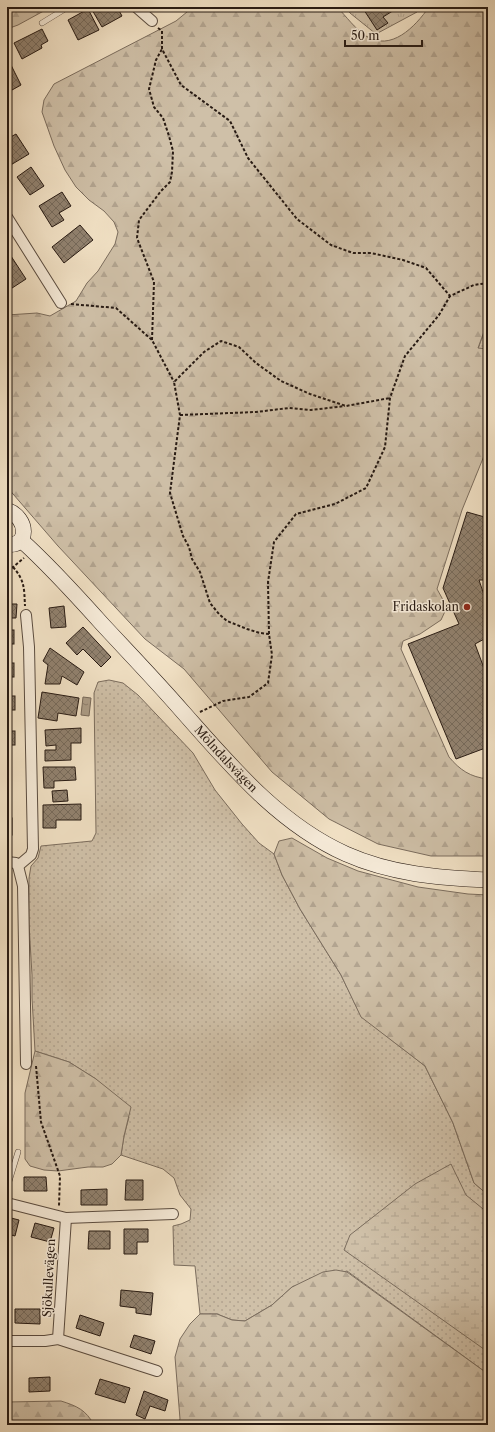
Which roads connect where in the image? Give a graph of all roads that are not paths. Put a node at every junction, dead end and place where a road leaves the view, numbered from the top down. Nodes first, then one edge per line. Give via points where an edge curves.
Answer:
1 (68, 7) edge
2 (136, 7) edge
3 (152, 21) road end
4 (42, 23) dead end
5 (7, 217) edge
6 (61, 303) road end
7 (7, 510) edge
8 (14, 542) edge
9 (26, 615) road end
10 (7, 862) edge
11 (18, 866) junction
12 (488, 880) edge
13 (26, 1064) dead end
14 (18, 1152) dead end
15 (7, 1188) edge
16 (7, 1203) edge
17 (173, 1214) dead end
18 (62, 1217) junction
19 (58, 1338) junction
20 (7, 1341) edge
21 (157, 1371) dead end

1 - 4 lane
2 - 3 street
5 - 6 street
7 - 8 street via 22,522 23,533
8 - 12 street, Mölndalsvägen via 44,562 240,775 304,830 366,862 402,872 431,877
9 - 11 street via 29,647 33,849 31,855
10 - 11 street via 16,863
11 - 13 street via 23,886
14 - 15 lane
16 - 18 street
17 - 18 street
18 - 19 street, Sjökullevägen
19 - 20 street via 45,1341
19 - 21 street

